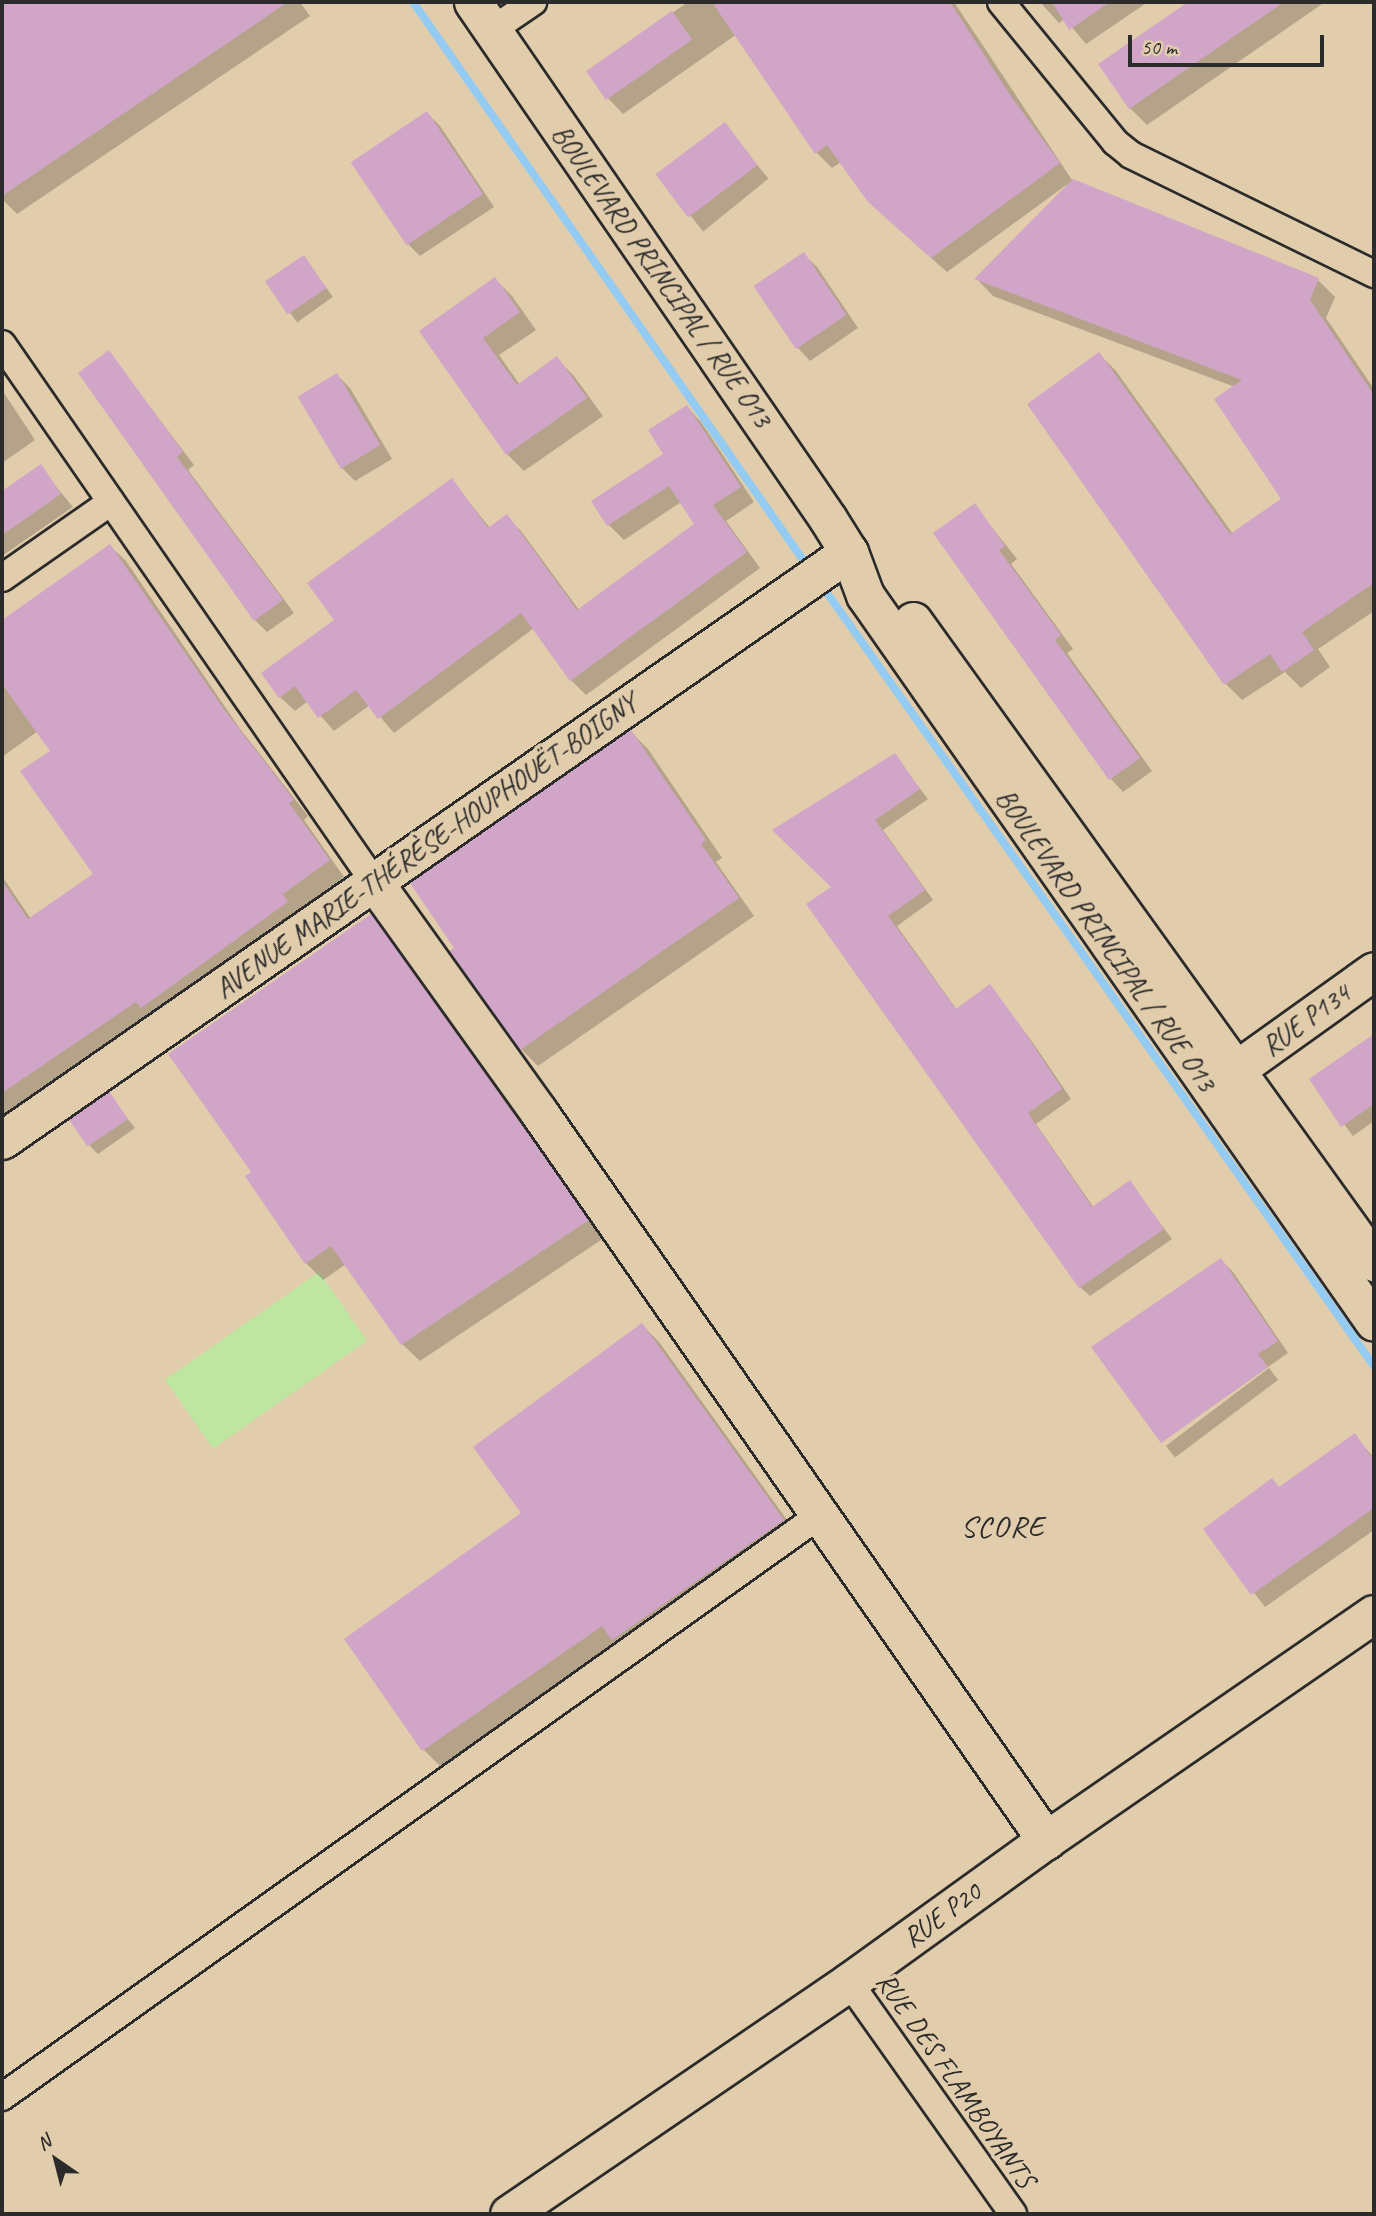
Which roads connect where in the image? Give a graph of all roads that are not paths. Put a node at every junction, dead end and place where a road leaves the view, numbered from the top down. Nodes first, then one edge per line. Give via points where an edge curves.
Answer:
1 (533, 2) edge
2 (1001, 2) edge
3 (483, 16) edge
4 (1374, 274) edge
5 (2, 344) edge
6 (111, 502) junction
7 (849, 552) junction
8 (2, 578) edge
9 (374, 882) junction
10 (1374, 971) edge
11 (1237, 1069) junction
12 (2, 1140) edge
13 (1374, 1262) edge
14 (1374, 1322) edge
15 (820, 1515) junction
16 (1374, 1614) edge
17 (1046, 1840) junction
18 (849, 1982) junction
19 (2, 2097) edge
20 (509, 2214) edge
21 (1013, 2214) edge

1 - 3 street
2 - 4 street via 1115,142 1131,155
3 - 7 street, BOULEVARD PRINCIPAL / RUE O13 via 757,411
5 - 6 street
6 - 8 street
6 - 9 street
7 - 9 street, AVENUE MARIE-THÉRÈSE-HOUPHOUËT-BOIGNY
7 - 11 street, BOULEVARD PRINCIPAL / RUE O13 via 885,582
7 - 14 street, BOULEVARD PRINCIPAL / RUE O13 via 865,595
9 - 12 street, AVENUE MARIE-THÉRÈSE-HOUPHOUËT-BOIGNY
9 - 15 street
10 - 11 street, RUE P134
11 - 13 street, BOULEVARD PRINCIPAL / RUE O13
15 - 17 street
15 - 19 street
16 - 17 street, RUE P20
17 - 18 street, RUE P20
18 - 20 street, RUE P20
18 - 21 street, RUE DES FLAMBOYANTS

